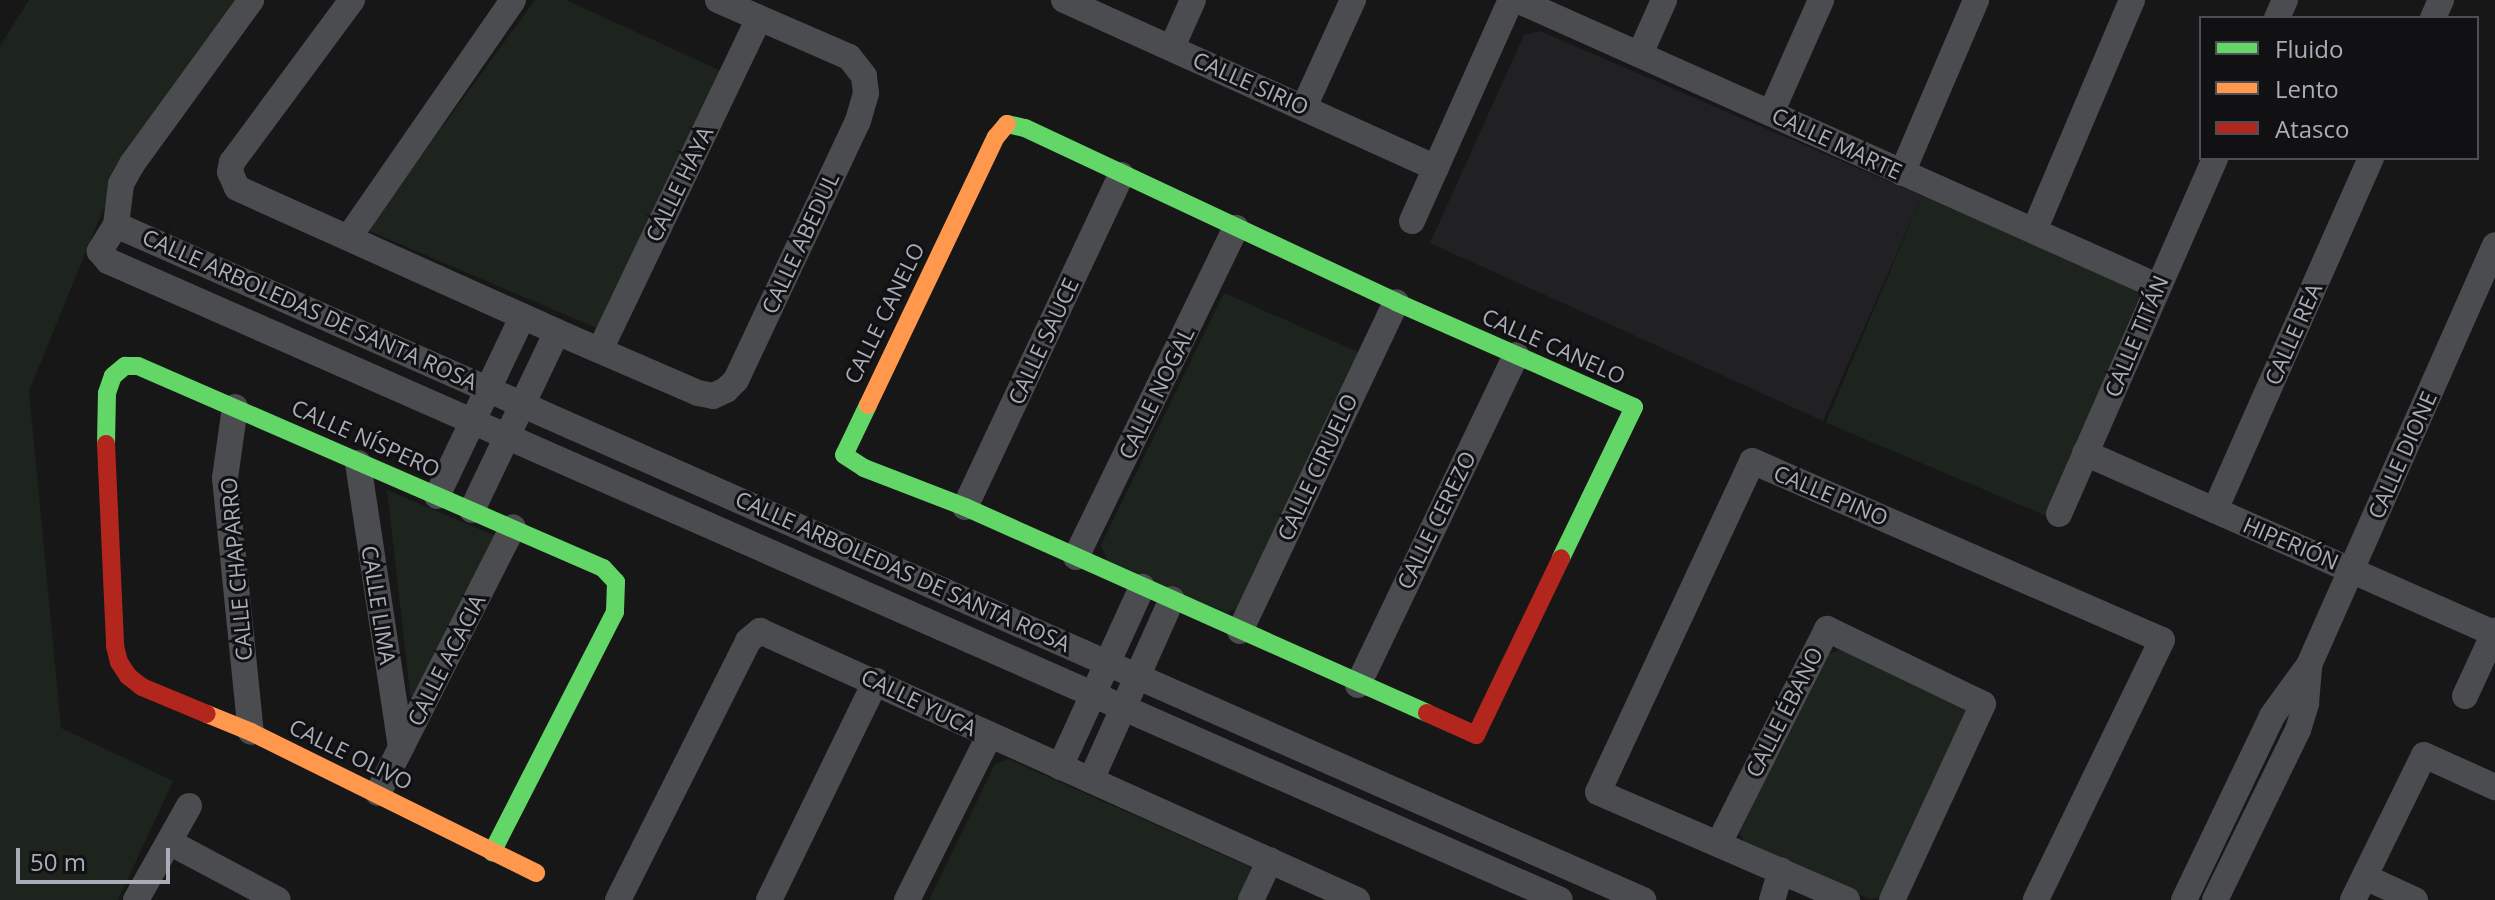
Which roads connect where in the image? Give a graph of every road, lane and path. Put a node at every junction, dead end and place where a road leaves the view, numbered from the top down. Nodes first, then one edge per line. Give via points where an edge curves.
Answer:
1 (251, 0) edge
2 (352, 0) edge
3 (513, 0) edge
4 (718, 0) edge
5 (1064, 0) edge
6 (1193, 0) edge
7 (1353, 0) edge
8 (1511, 0) edge
9 (1517, 0) edge
10 (1664, 0) edge
11 (1821, 0) edge
12 (1976, 0) edge
13 (2132, 0) edge
14 (759, 18) junction
15 (1172, 47) junction
16 (1640, 54) junction
17 (1304, 107) junction
18 (1771, 113) junction
19 (2214, 160) edge
20 (2370, 160) edge
21 (1436, 168) junction
22 (1902, 173) junction
23 (1121, 175) junction
24 (1412, 221) dead end
25 (116, 225) junction
26 (1236, 228) junction
27 (2034, 231) junction
28 (349, 237) junction
29 (2495, 245) edge
30 (2157, 286) junction
31 (1396, 302) junction
32 (523, 316) junction
33 (557, 332) junction
34 (600, 350) junction
35 (1516, 355) junction
36 (489, 387) junction
37 (523, 402) junction
38 (235, 407) junction
39 (474, 420) junction
40 (507, 435) junction
41 (2085, 453) junction
42 (358, 463) junction
43 (437, 496) junction
44 (965, 507) junction
45 (472, 510) junction
46 (2215, 510) junction
47 (2059, 514) dead end
48 (513, 527) junction
49 (1076, 557) junction
50 (2351, 569) junction
51 (1142, 587) junction
52 (1172, 599) junction
53 (1240, 631) junction
54 (2495, 633) edge
55 (1108, 663) junction
56 (2309, 665) junction
57 (1140, 677) junction
58 (876, 681) junction
59 (1358, 685) junction
60 (142, 687) joint
61 (1093, 694) junction
62 (2465, 696) dead end
63 (1125, 707) junction
64 (251, 732) junction
65 (989, 736) junction
66 (401, 748) junction
67 (1060, 767) junction
68 (1091, 780) junction
69 (2495, 787) edge
70 (378, 793) junction
71 (189, 806) dead end
72 (169, 842) junction
73 (1719, 843) junction
74 (492, 852) junction
75 (1270, 860) junction
76 (1781, 870) junction
77 (536, 873) dead end
78 (2359, 888) edge
79 (1808, 892) edge
80 (136, 900) edge
81 (278, 900) edge
82 (618, 900) edge
83 (769, 900) edge
84 (907, 900) edge
85 (1251, 900) edge
86 (1357, 900) edge
87 (1560, 900) edge
88 (1643, 900) edge
89 (1772, 900) edge
90 (1847, 900) edge
91 (1892, 900) edge
92 (2036, 900) edge
93 (2184, 900) edge
94 (2215, 900) edge
95 (2415, 900) edge

1 - 25 street via 132,164 121,184
2 - 28 street, CALLE ABEDUL via 232,162 230,172 232,181 247,193
3 - 28 street
4 - 14 street, CALLE ABEDUL
5 - 15 street, CALLE SIRIO
6 - 15 street
7 - 17 street
8 - 21 street
9 - 16 street, CALLE MARTE
10 - 16 street
11 - 18 street
12 - 22 street
13 - 27 street
14 - 34 street, CALLE HAYA
14 - 34 street, CALLE ABEDUL via 849,57 864,76 866,93 858,121 736,380 713,396 698,393
15 - 17 street, CALLE SIRIO
16 - 18 street, CALLE MARTE
17 - 21 street, CALLE SIRIO
18 - 22 street, CALLE MARTE
19 - 30 street, CALLE TITÁN
20 - 46 street, CALLE REA
21 - 24 street
22 - 27 street, CALLE MARTE
23 - 26 street, CALLE CANELO
23 - 44 street, CALLE SAUCE
23 - 44 street, CALLE CANELO via 1018,125 1001,129 846,447 844,455 856,464
25 - 36 street, CALLE ARBOLEDAS DE SANTA ROSA
25 - 39 street, CALLE ARBOLEDAS DE SANTA ROSA via 100,251 108,261
26 - 31 street, CALLE CANELO
26 - 49 street, CALLE NOGAL
27 - 30 street, CALLE MARTE
28 - 32 street, CALLE ABEDUL
29 - 50 street, CALLE DIONE
30 - 41 street, CALLE TITÁN
31 - 35 street, CALLE CANELO
31 - 53 street, CALLE CIRUELO
32 - 33 street, CALLE ABEDUL
32 - 36 street
33 - 34 street, CALLE ABEDUL
33 - 37 street
35 - 59 street, CALLE CEREZO
35 - 59 street, CALLE CANELO via 1634,407 1476,735
36 - 37 street, CALLE ARBOLEDAS DE SANTA ROSA
36 - 39 street
37 - 40 street
37 - 55 street, CALLE ARBOLEDAS DE SANTA ROSA
38 - 42 street, CALLE NÍSPERO
38 - 60 street, CALLE NÍSPERO via 138,366 125,366 113,376 107,393 105,468 115,646 123,669
38 - 64 street, CALLE CHAPARRO via 225,478
39 - 40 street, CALLE ARBOLEDAS DE SANTA ROSA
39 - 43 street
40 - 45 street
40 - 61 street, CALLE ARBOLEDAS DE SANTA ROSA
41 - 46 street, HIPERIÓN
41 - 47 street, CALLE TITÁN
42 - 43 street, CALLE NÍSPERO
42 - 66 street, CALLE LIMA
43 - 45 street, CALLE NÍSPERO
44 - 49 street, CALLE CANELO
45 - 48 street, CALLE NÍSPERO
46 - 50 street, HIPERIÓN
48 - 66 street, CALLE ACACIA
48 - 74 street, CALLE NÍSPERO via 603,568 616,582 618,596 615,612
49 - 51 street, CALLE CANELO
50 - 54 street, HIPERIÓN
50 - 56 street, CALLE DIONE
51 - 52 street, CALLE CANELO
51 - 55 street
52 - 53 street, CALLE CANELO
52 - 57 street
53 - 59 street, CALLE CANELO
54 - 62 street
55 - 57 street, CALLE ARBOLEDAS DE SANTA ROSA
55 - 61 street
56 - 93 street, CALLE DIONE via 2272,716
56 - 94 street, CALLE DIONE via 2298,730
57 - 63 street
57 - 88 street, CALLE ARBOLEDAS DE SANTA ROSA
58 - 65 street, CALLE YUCA
58 - 82 street, CALLE YUCA via 773,635 753,633
58 - 83 street
60 - 64 street, CALLE OLIVO
61 - 63 street, CALLE ARBOLEDAS DE SANTA ROSA
61 - 67 street
63 - 68 street
63 - 87 street, CALLE ARBOLEDAS DE SANTA ROSA
64 - 70 street, CALLE OLIVO
65 - 67 street, CALLE YUCA
65 - 84 street
66 - 70 street, CALLE ACACIA
67 - 68 street, CALLE YUCA
68 - 75 street, CALLE YUCA
69 - 78 street via 2424,755
70 - 74 street, CALLE OLIVO
71 - 72 street
72 - 80 street
72 - 81 street
73 - 76 street, CALLE PINO
73 - 91 street, CALLE ÉBANO via 1827,629 1983,704
73 - 92 street, CALLE PINO via 1598,792 1752,461 2162,640
74 - 77 street, CALLE OLIVO
75 - 85 street
75 - 86 street, CALLE YUCA
76 - 79 street, CALLE PINO
76 - 89 street
78 - 95 street
79 - 90 street, CALLE PINO

